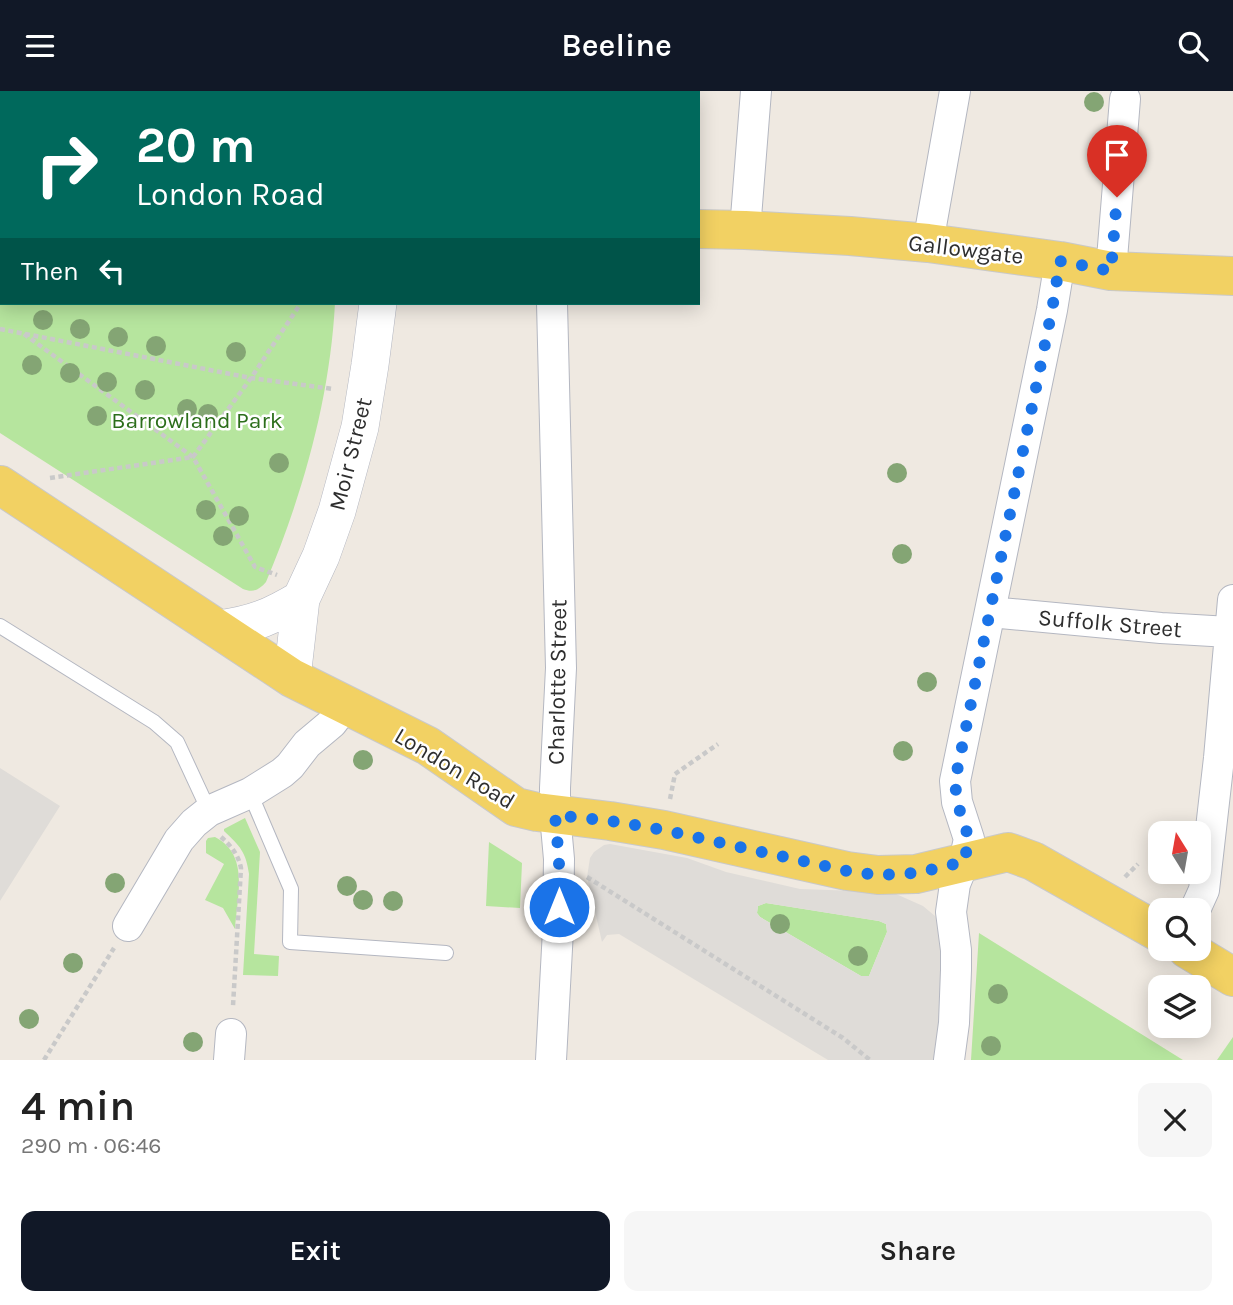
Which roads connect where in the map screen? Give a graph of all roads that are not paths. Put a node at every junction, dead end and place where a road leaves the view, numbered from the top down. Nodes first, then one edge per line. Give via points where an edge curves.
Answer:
1 (757, 91) edge
2 (955, 91) edge
3 (1125, 99) dead end
4 (700, 229) edge
5 (745, 230) junction
6 (928, 243) junction
7 (1060, 261) junction
8 (1111, 271) junction
9 (1233, 276) edge
10 (378, 305) edge
11 (552, 305) edge
12 (0, 485) edge
13 (304, 591) junction
14 (1233, 600) edge
15 (990, 612) junction
16 (0, 626) edge
17 (219, 629) junction
18 (1229, 632) junction
19 (292, 678) junction
20 (345, 705) junction
21 (1226, 759) edge
22 (250, 793) junction
23 (209, 811) junction
24 (555, 815) junction
25 (964, 862) junction
26 (1200, 898) edge
27 (128, 926) road end
28 (1148, 926) edge
29 (446, 953) dead end
30 (1207, 961) edge
31 (1233, 977) edge
32 (551, 1060) edge
33 (948, 1060) edge

1 - 5 street
2 - 6 street
3 - 8 street
4 - 5 main road, Gallowgate
5 - 6 main road, Gallowgate
6 - 7 main road, Gallowgate
7 - 8 main road, Gallowgate
7 - 15 street
8 - 9 main road, Gallowgate
10 - 13 street, Moir Street via 352,458 337,511
11 - 24 street, Charlotte Street via 561,667
12 - 17 main road, London Road
13 - 17 street via 267,618
13 - 19 street, Moir Street
14 - 18 street
15 - 18 street, Suffolk Street
15 - 25 street via 955,781 969,839
16 - 23 lane via 170,735
17 - 19 main road, London Road
18 - 21 street
19 - 20 main road, London Road
20 - 22 street via 290,766
20 - 24 main road, London Road via 428,746 516,807
21 - 26 street
22 - 23 street
22 - 29 lane via 290,889 290,942
23 - 27 street via 179,840
24 - 25 main road, London Road via 664,830 878,875 916,873
24 - 32 street, Charlotte Street via 558,930
25 - 28 main road, London Road via 1008,852 1020,856
25 - 33 street via 951,912 956,970
30 - 31 main road

